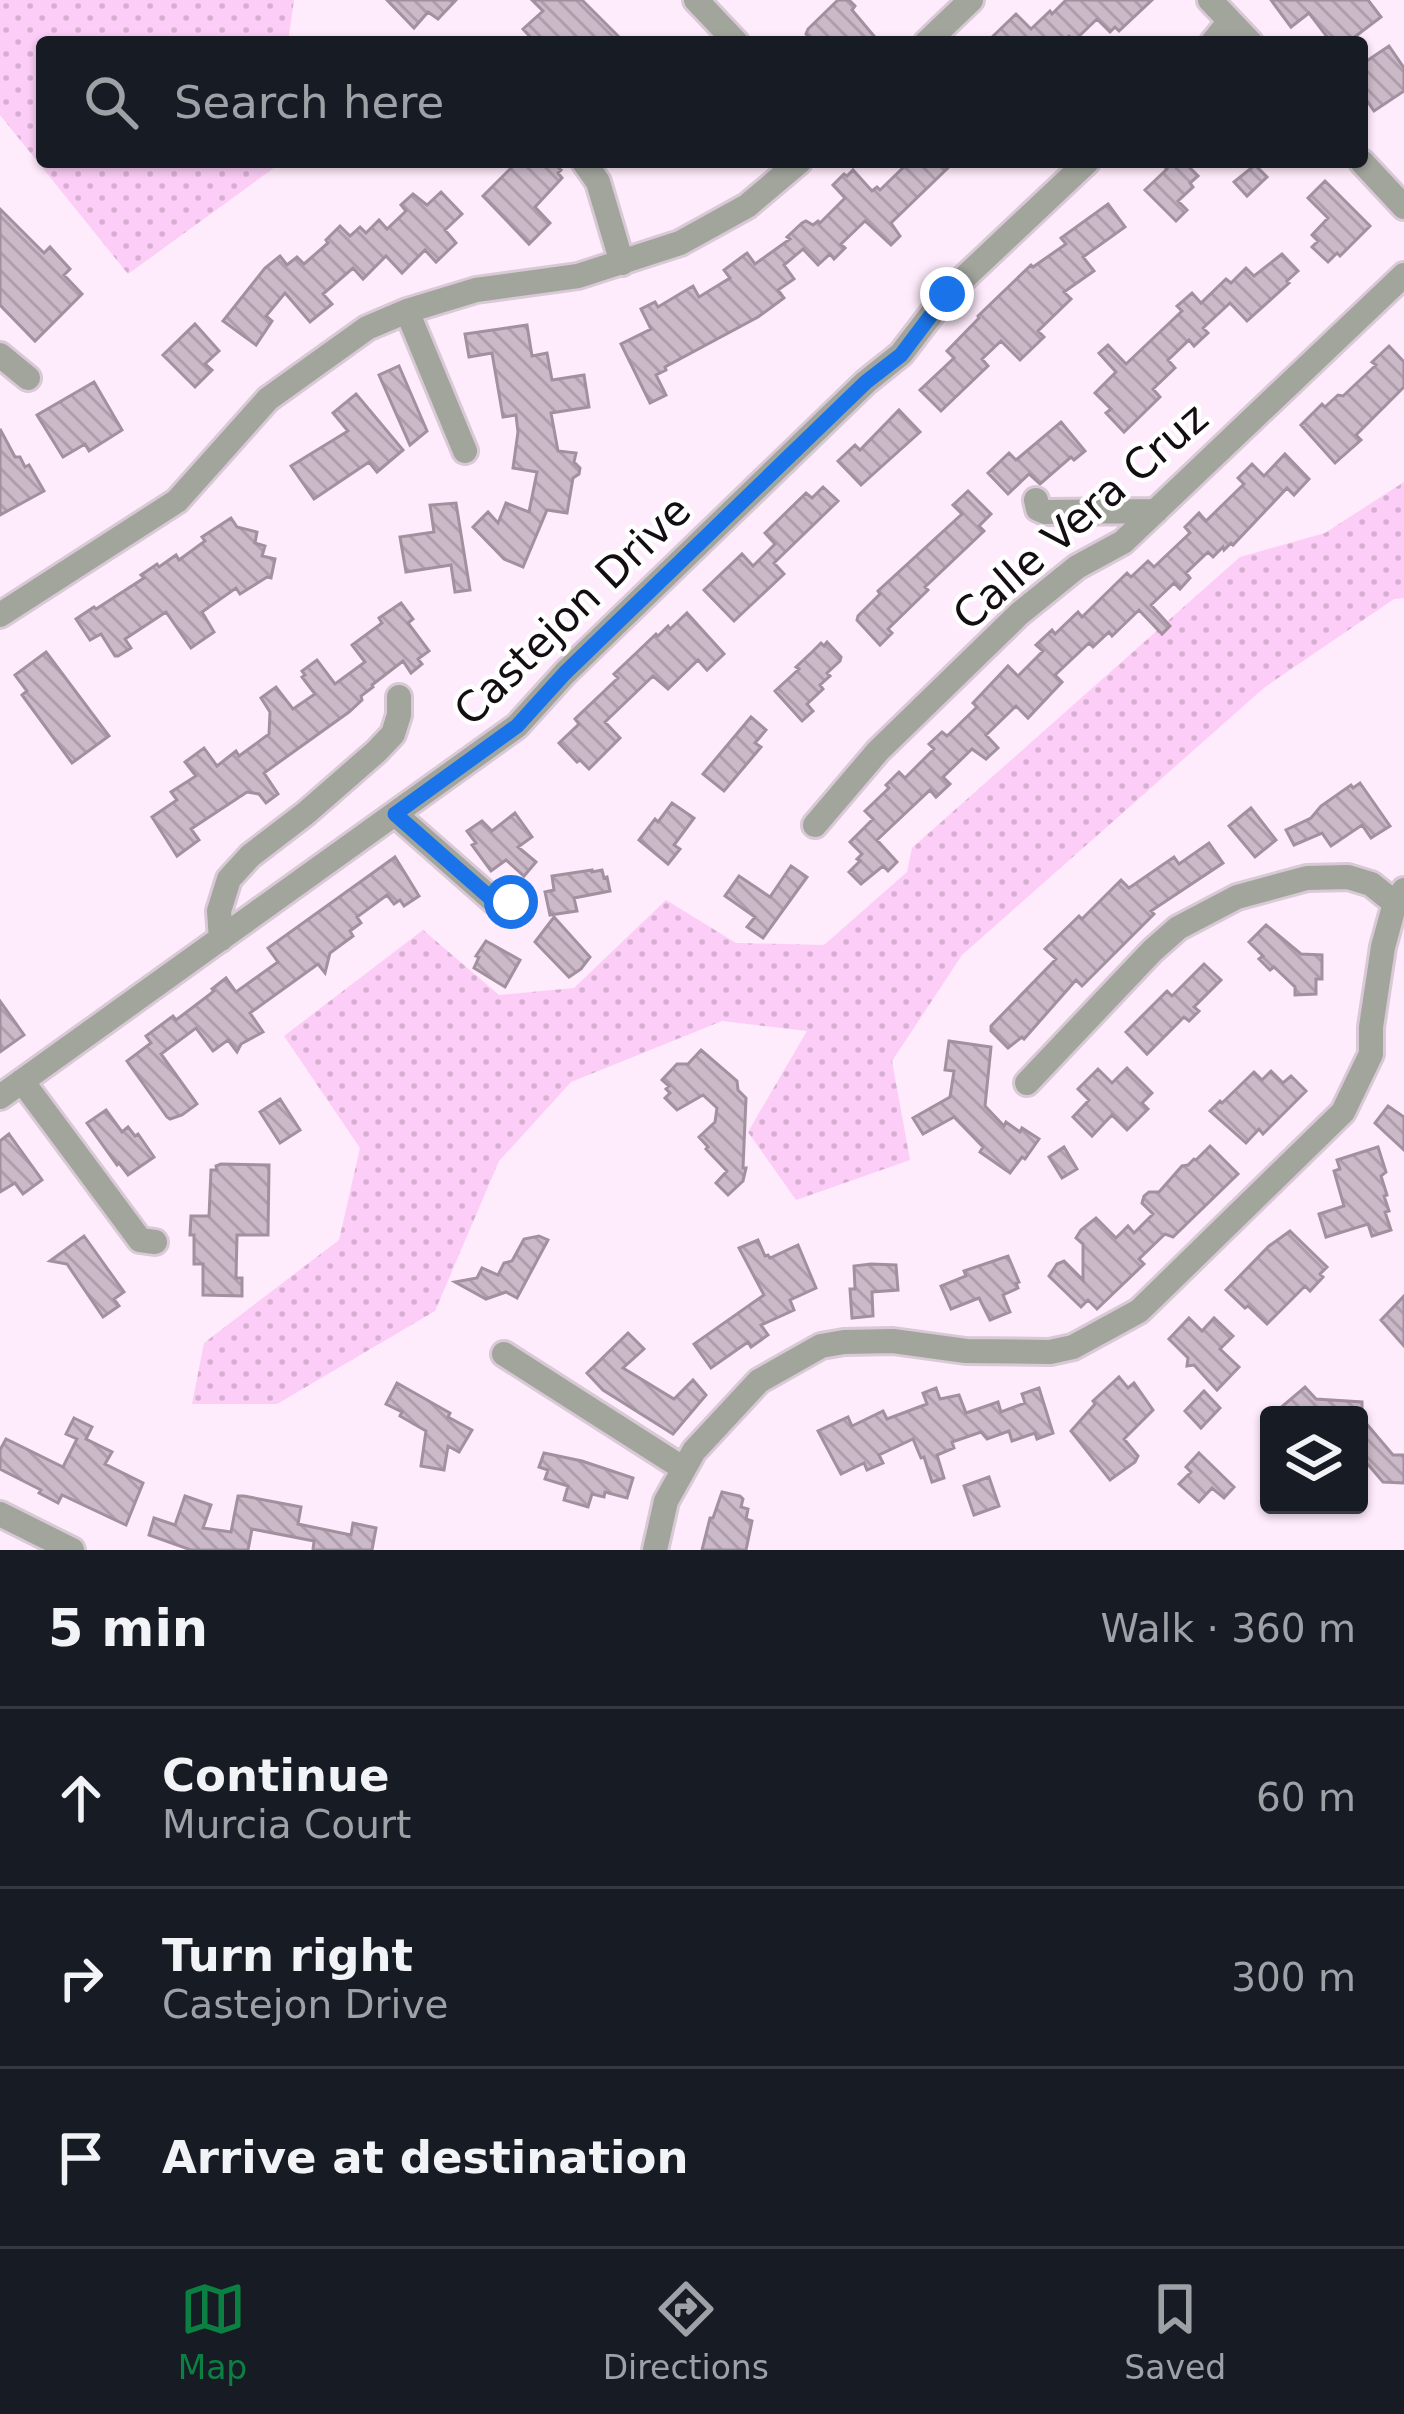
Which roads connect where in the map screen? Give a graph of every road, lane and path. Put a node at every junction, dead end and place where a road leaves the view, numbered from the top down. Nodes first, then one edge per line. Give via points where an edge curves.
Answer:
1 (696, 0) edge
2 (1210, 0) edge
3 (959, 4) edge
4 (1230, 21) junction
5 (730, 36) edge
6 (933, 36) edge
7 (1218, 36) edge
8 (1244, 36) edge
9 (588, 168) edge
10 (792, 168) edge
11 (1081, 168) edge
12 (1368, 168) edge
13 (1404, 207) edge
14 (622, 263) junction
15 (1404, 275) edge
16 (407, 311) junction
17 (0, 355) edge
18 (28, 377) dead end
19 (465, 451) dead end
20 (1036, 500) dead end
21 (1156, 511) junction
22 (0, 615) edge
23 (399, 697) dead end
24 (395, 814) junction
25 (815, 825) dead end
26 (1400, 897) edge
27 (511, 902) dead end
28 (221, 939) junction
29 (22, 1081) junction
30 (1027, 1083) dead end
31 (0, 1097) edge
32 (155, 1242) dead end
33 (504, 1354) dead end
34 (683, 1469) junction
35 (0, 1514) edge
36 (72, 1550) edge
37 (655, 1550) edge

1 - 5 street
2 - 4 street
3 - 6 street
4 - 7 street
4 - 8 street
9 - 14 street
10 - 14 street via 747,206
11 - 24 street, Castejon Drive via 947,294 901,355 517,726
12 - 13 street
14 - 16 street
15 - 21 street, Calle Vera Cruz
16 - 19 street
16 - 22 street via 367,328 268,399 177,501
17 - 18 street
20 - 21 street via 1045,512
21 - 25 street, Calle Vera Cruz via 1019,614 878,751
23 - 28 street via 393,734 230,879 218,911
24 - 27 street via 495,902
24 - 28 street, Castejon Drive
26 - 30 street via 1348,877 1307,878 1237,897 1152,951
26 - 34 street via 1383,947 1371,1054 1343,1112 1138,1311 1050,1352 893,1341 821,1346 759,1381
28 - 29 street, Castejon Drive
29 - 31 street, Castejon Drive
29 - 32 street via 140,1240
33 - 34 street
34 - 37 street
35 - 36 street

